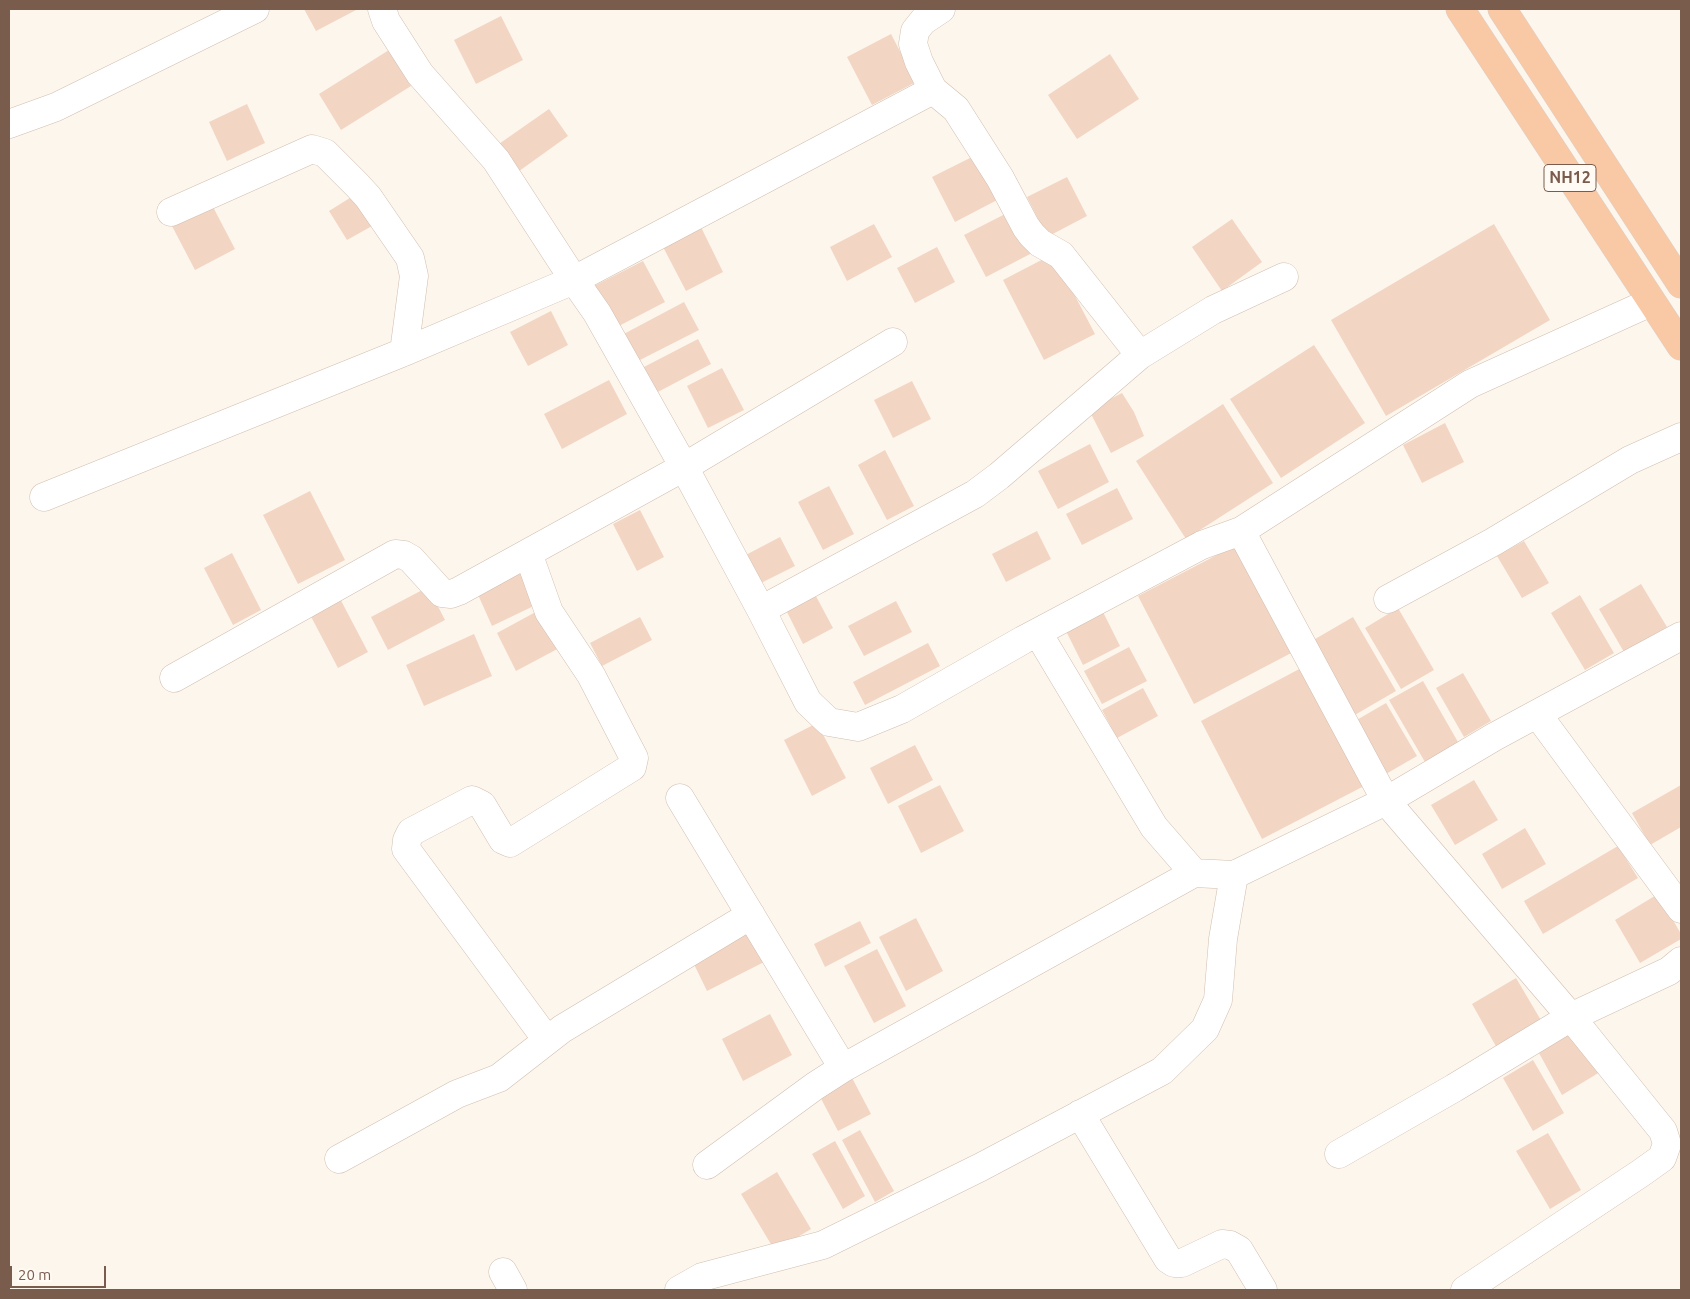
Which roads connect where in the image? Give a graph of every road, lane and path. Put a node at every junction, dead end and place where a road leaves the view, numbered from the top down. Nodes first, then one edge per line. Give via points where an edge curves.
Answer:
1 (256, 9) edge
2 (382, 9) edge
3 (941, 9) edge
4 (1460, 9) edge
5 (1502, 9) edge
6 (933, 90) junction
7 (10, 124) edge
8 (171, 212) dead end
9 (1284, 277) dead end
10 (574, 280) junction
11 (1681, 284) edge
12 (1651, 302) junction
13 (893, 342) dead end
14 (1681, 346) edge
15 (404, 352) junction
16 (1140, 355) junction
17 (1681, 438) edge
18 (684, 467) junction
19 (44, 497) dead end
20 (1241, 531) junction
21 (528, 553) junction
22 (1388, 599) dead end
23 (761, 610) junction
24 (1038, 633) junction
25 (1681, 636) edge
26 (174, 678) dead end
27 (1538, 715) junction
28 (680, 798) dead end
29 (1386, 801) junction
30 (1194, 873) junction
31 (1234, 875) junction
32 (1681, 910) edge
33 (751, 915) junction
34 (1681, 961) edge
35 (1571, 1017) junction
36 (548, 1040) junction
37 (843, 1068) junction
38 (1080, 1114) junction
39 (1339, 1154) dead end
40 (339, 1159) dead end
41 (707, 1165) dead end
42 (707, 1283) edge
43 (679, 1290) edge
44 (1263, 1290) edge
45 (1466, 1290) edge

1 - 7 street via 56,107
2 - 10 street via 386,21 420,74 496,160
3 - 6 street via 915,31 913,44
4 - 12 highway, NH12
5 - 11 highway, NH12
6 - 10 street
6 - 16 street via 956,109 1032,236 1062,255
8 - 15 street via 312,150 325,153 368,197 410,258 414,276
9 - 16 street via 1213,310
10 - 15 street
10 - 18 street via 597,313
12 - 14 highway, NH12
12 - 20 street via 1470,384
13 - 18 street
15 - 19 street
16 - 23 street via 975,494
17 - 22 street via 1630,460 1493,542
18 - 21 street
18 - 23 street
20 - 24 street via 1202,545
20 - 29 street
21 - 26 street via 451,594 442,593 411,559 395,554
21 - 36 street via 549,612 591,676 634,758 632,767 510,843 503,840 482,805 472,800 412,832 406,849
23 - 24 street via 808,702 829,722 858,727 902,709
24 - 30 street via 1154,827
25 - 27 street
27 - 29 street via 1494,737
27 - 32 street
28 - 33 street
29 - 31 street
29 - 35 street
30 - 31 street
30 - 37 street
31 - 38 street via 1223,938 1218,1000 1205,1029 1162,1071
33 - 36 street
33 - 37 street
34 - 35 street via 1669,971
35 - 39 street
35 - 45 street via 1663,1131 1667,1144 1662,1158
36 - 40 street via 499,1078 457,1094
37 - 41 street
38 - 42 street via 823,1245
38 - 44 street via 1168,1259 1182,1263 1222,1244 1230,1244 1238,1250
42 - 43 street

